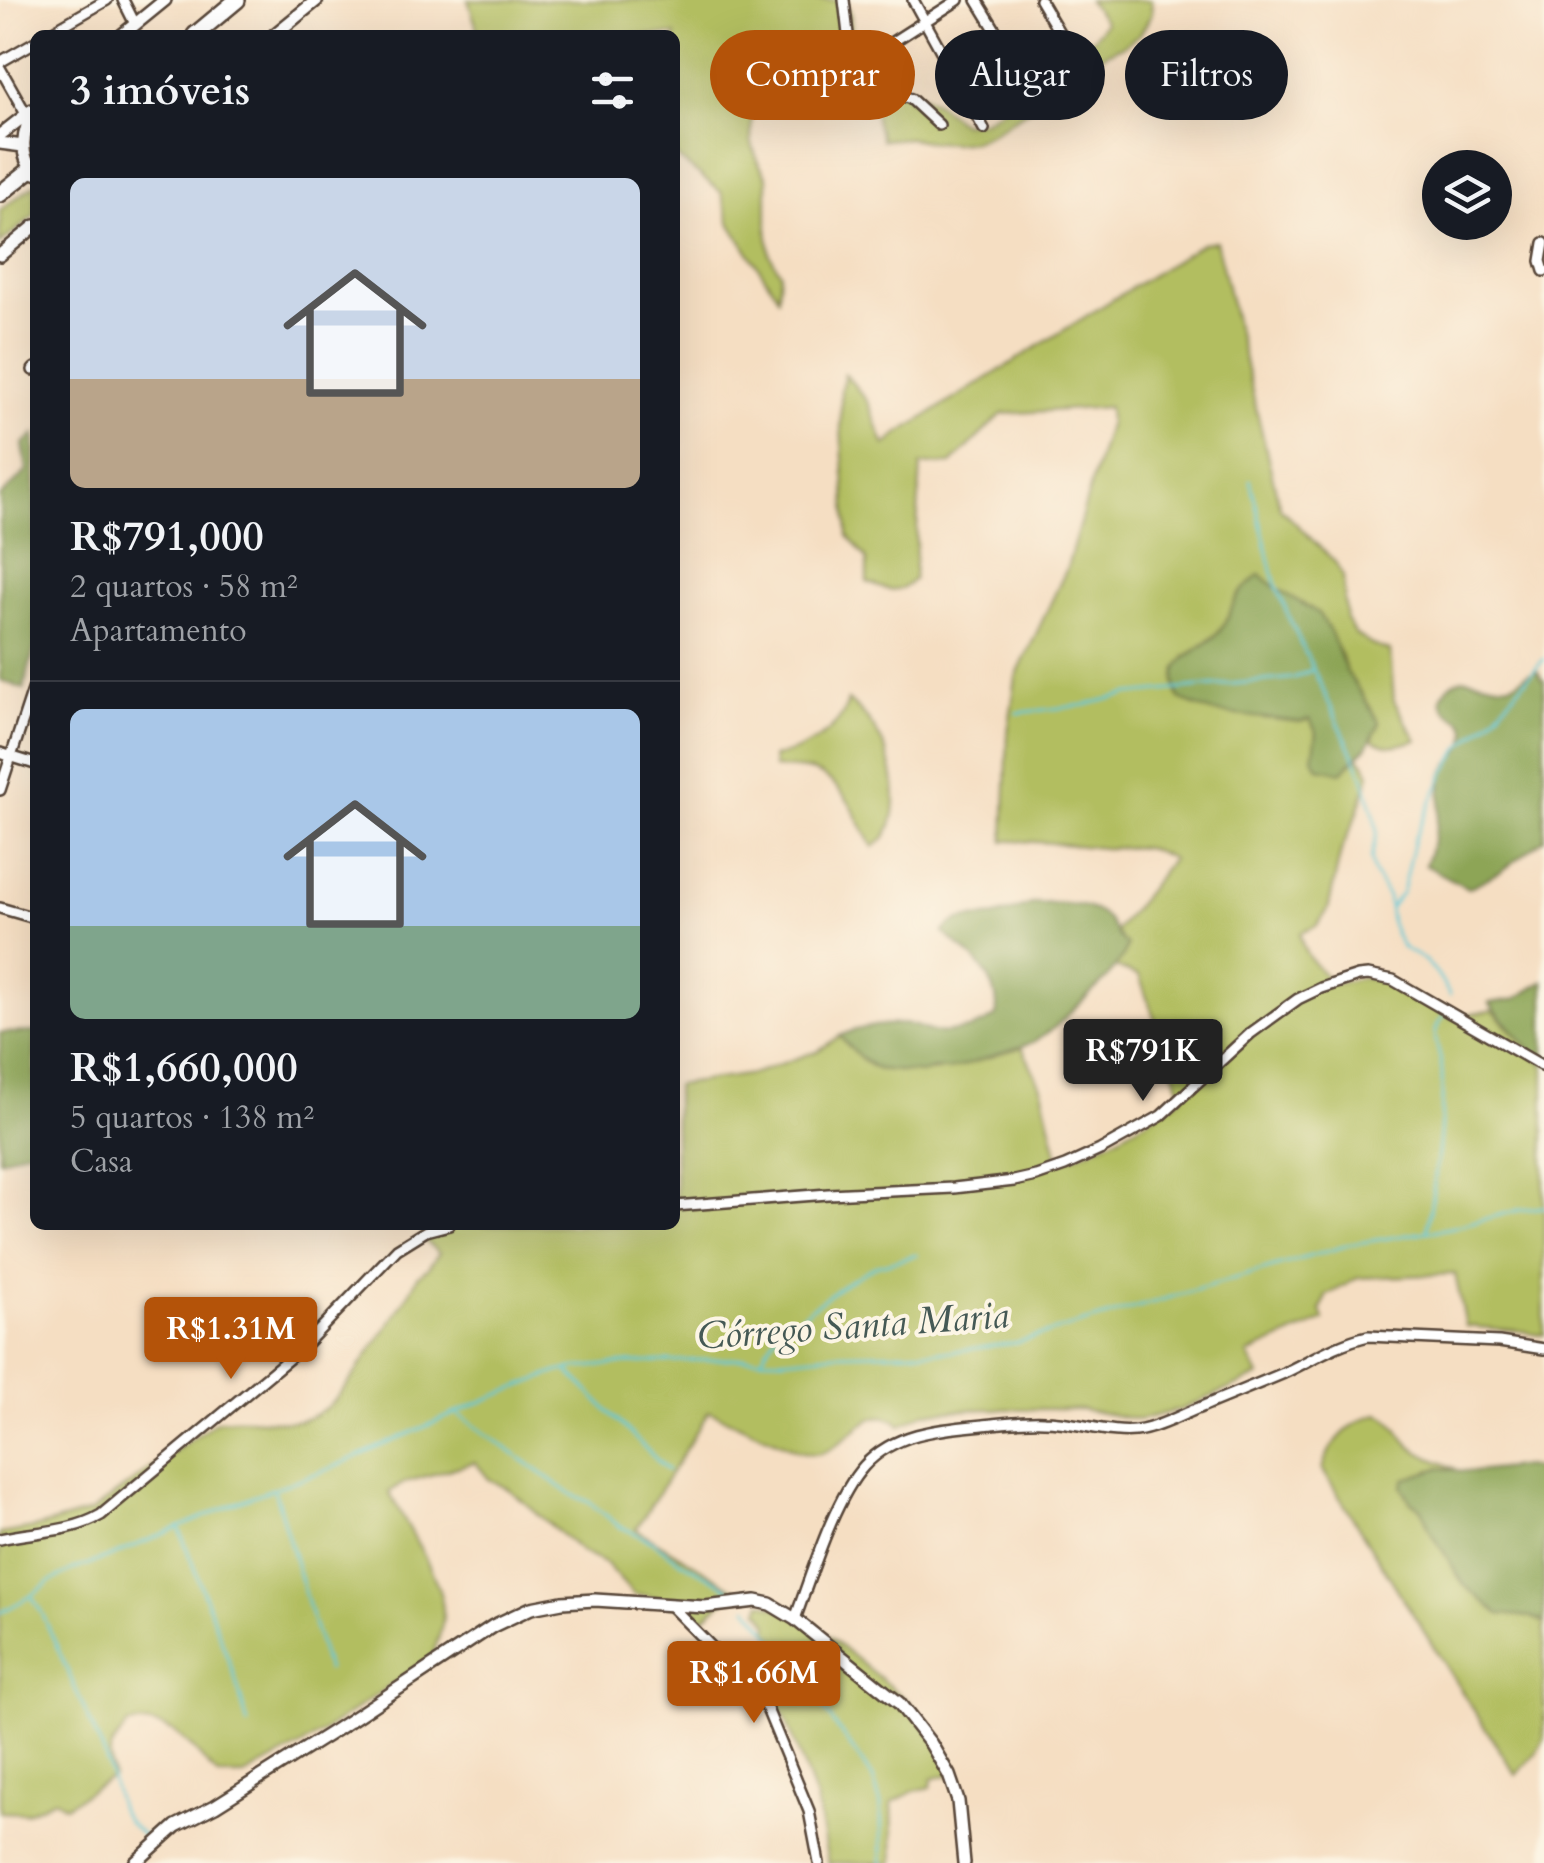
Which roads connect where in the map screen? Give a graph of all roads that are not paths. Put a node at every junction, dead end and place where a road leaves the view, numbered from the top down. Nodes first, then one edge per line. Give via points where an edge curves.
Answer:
1 (107, 0) edge
2 (122, 0) edge
3 (165, 0) edge
4 (237, 0) edge
5 (318, 0) edge
6 (844, 0) edge
7 (913, 0) edge
8 (958, 0) edge
9 (977, 0) edge
10 (1040, 0) edge
11 (925, 20) junction
12 (135, 24) junction
13 (55, 30) edge
14 (128, 30) edge
15 (201, 30) edge
16 (280, 30) edge
17 (848, 30) edge
18 (910, 30) edge
19 (995, 30) edge
20 (1058, 30) edge
21 (30, 45) edge
22 (0, 65) edge
23 (915, 103) edge
24 (30, 108) edge
25 (30, 112) edge
26 (30, 116) edge
27 (939, 124) dead end
28 (984, 129) dead end
29 (0, 135) edge
30 (0, 144) edge
31 (24, 146) junction
32 (30, 160) edge
33 (30, 173) edge
34 (0, 194) edge
35 (30, 230) edge
36 (1544, 243) edge
37 (0, 255) edge
38 (1544, 271) edge
39 (30, 696) edge
40 (5, 755) edge
41 (30, 762) edge
42 (0, 790) edge
43 (0, 908) edge
44 (30, 917) edge
45 (1544, 1066) edge
46 (680, 1206) edge
47 (430, 1230) edge
48 (1544, 1350) edge
49 (0, 1539) edge
50 (671, 1606) junction
51 (794, 1619) junction
52 (135, 1863) edge
53 (819, 1863) edge
54 (964, 1863) edge

1 - 13 street
2 - 12 street
3 - 12 street
4 - 15 highway
5 - 16 street
6 - 17 street
7 - 11 street
8 - 11 street
9 - 19 street
10 - 20 street
11 - 18 street
11 - 28 street
12 - 14 street
21 - 22 street
22 - 24 street
23 - 27 street
25 - 29 street
26 - 31 street
30 - 31 street
31 - 32 street
33 - 34 highway
35 - 37 street
36 - 38 street
39 - 40 street
40 - 41 street
40 - 42 street
43 - 44 street
45 - 46 street via 1393,980 1358,976 1273,1016 1161,1116 1050,1171 984,1186
47 - 49 street via 397,1249 305,1346 101,1515
48 - 51 street via 1368,1336 1138,1431 1044,1420 945,1428 900,1440 861,1469 842,1500
50 - 51 street via 748,1600
50 - 52 street via 595,1600 511,1616 176,1826
50 - 53 street via 767,1709 809,1811
51 - 54 street via 899,1703 931,1744 958,1801

